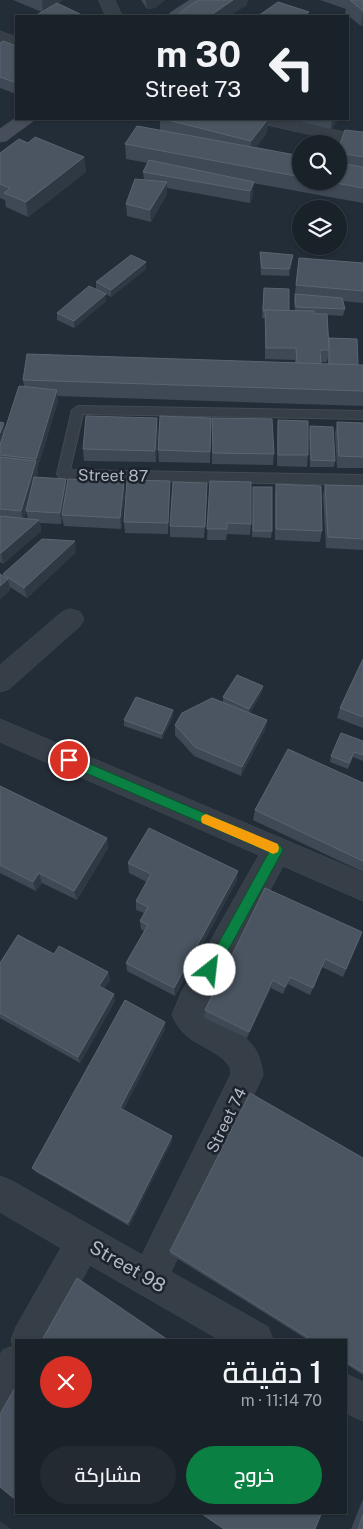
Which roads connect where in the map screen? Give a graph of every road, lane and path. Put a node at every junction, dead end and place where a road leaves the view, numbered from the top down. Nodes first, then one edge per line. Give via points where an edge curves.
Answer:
1 (107, 0) edge
2 (200, 0) edge
3 (114, 15) edge
4 (178, 15) edge
5 (0, 36) edge
6 (15, 42) edge
7 (26, 120) edge
8 (268, 120) edge
9 (334, 135) edge
10 (0, 137) edge
11 (363, 415) edge
12 (363, 480) edge
13 (71, 619) dead end
14 (0, 681) edge
15 (0, 730) edge
16 (277, 850) junction
17 (363, 887) edge
18 (0, 1193) edge
19 (84, 1241) junction
20 (149, 1278) junction
21 (30, 1339) edge
22 (253, 1339) edge
23 (15, 1365) edge
24 (0, 1392) edge
25 (347, 1394) edge
26 (363, 1402) edge

1 - 3 street
2 - 4 street
5 - 6 street
7 - 10 street
8 - 9 street
11 - 12 lane, Street 87 via 78,410 63,474
13 - 14 street
15 - 16 street
16 - 17 street
16 - 20 street, Street 74 via 188,1015 193,1024 236,1050 245,1060 247,1075
18 - 19 street, Street 98
19 - 20 street, Street 98
19 - 21 street
20 - 22 street, Street 98
23 - 24 street
25 - 26 street

